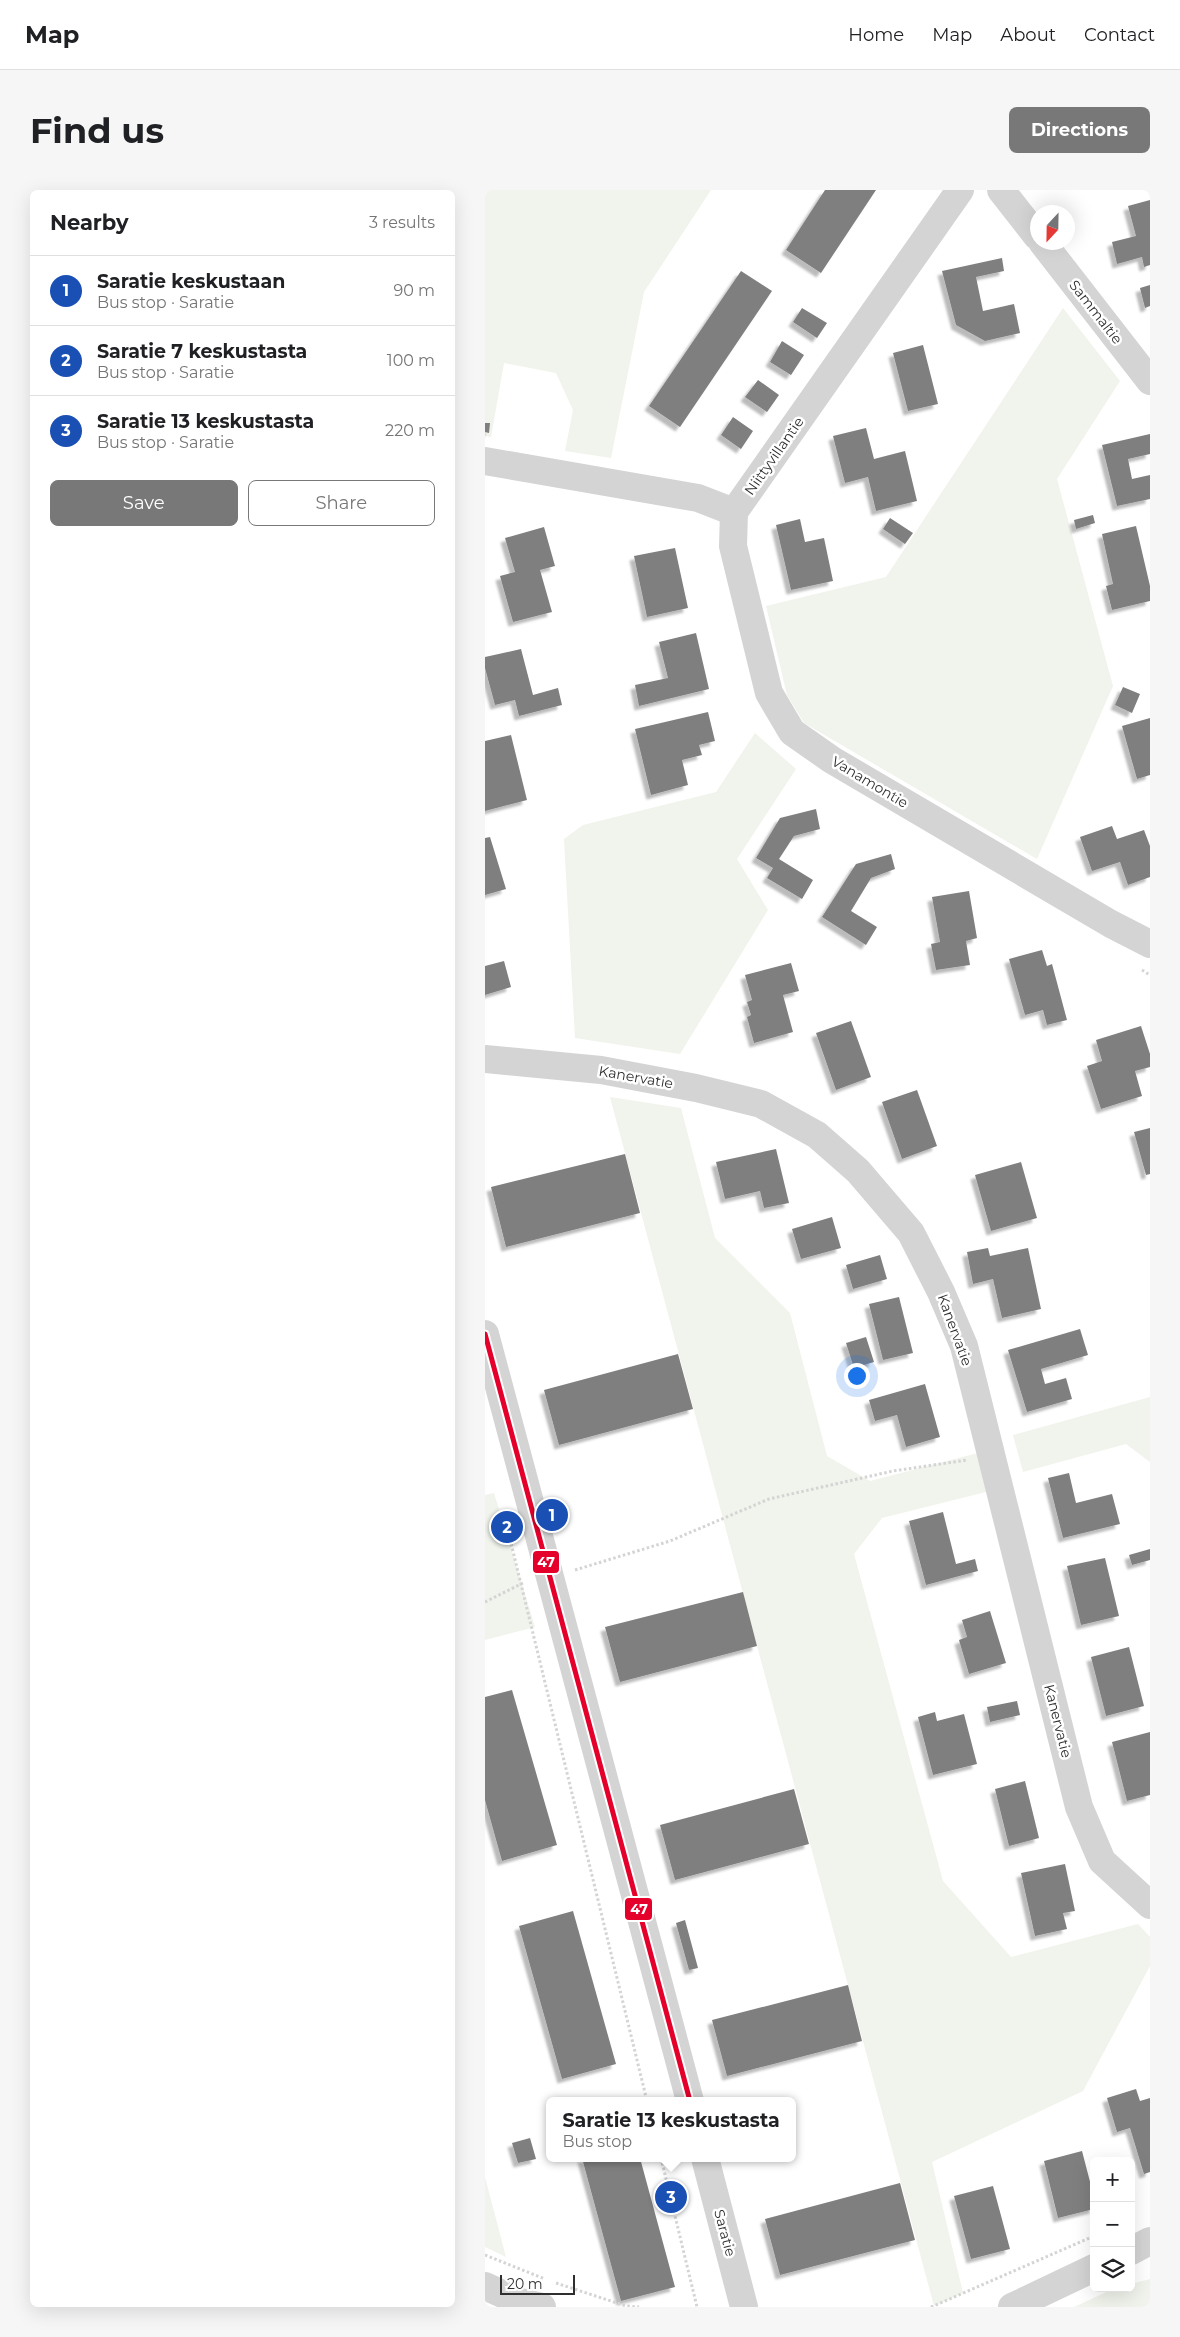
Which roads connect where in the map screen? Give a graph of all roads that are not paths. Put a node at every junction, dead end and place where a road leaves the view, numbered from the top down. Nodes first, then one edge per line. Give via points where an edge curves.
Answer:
1 (960, 190) edge
2 (1001, 190) edge
3 (1030, 227) edge
4 (1048, 250) edge
5 (1150, 381) edge
6 (485, 461) edge
7 (734, 512) junction
8 (1150, 944) edge
9 (485, 1059) edge
10 (485, 1334) edge
11 (1150, 1905) edge
12 (689, 2097) edge
13 (706, 2162) edge
14 (1090, 2270) edge
15 (485, 2286) edge
16 (543, 2307) edge
17 (744, 2307) edge
18 (1012, 2307) edge

1 - 7 street, Niittyvillantie
2 - 3 street
4 - 5 street, Sammaltie
6 - 7 street via 698,498
7 - 8 street, Vanamontie via 733,546 769,692 792,732 840,764
9 - 11 street, Kanervatie via 601,1070 761,1104 817,1135 858,1171 911,1233 964,1346 1079,1806 1102,1861
10 - 12 street
13 - 17 street, Saratie
14 - 18 street
15 - 16 street via 521,2302

